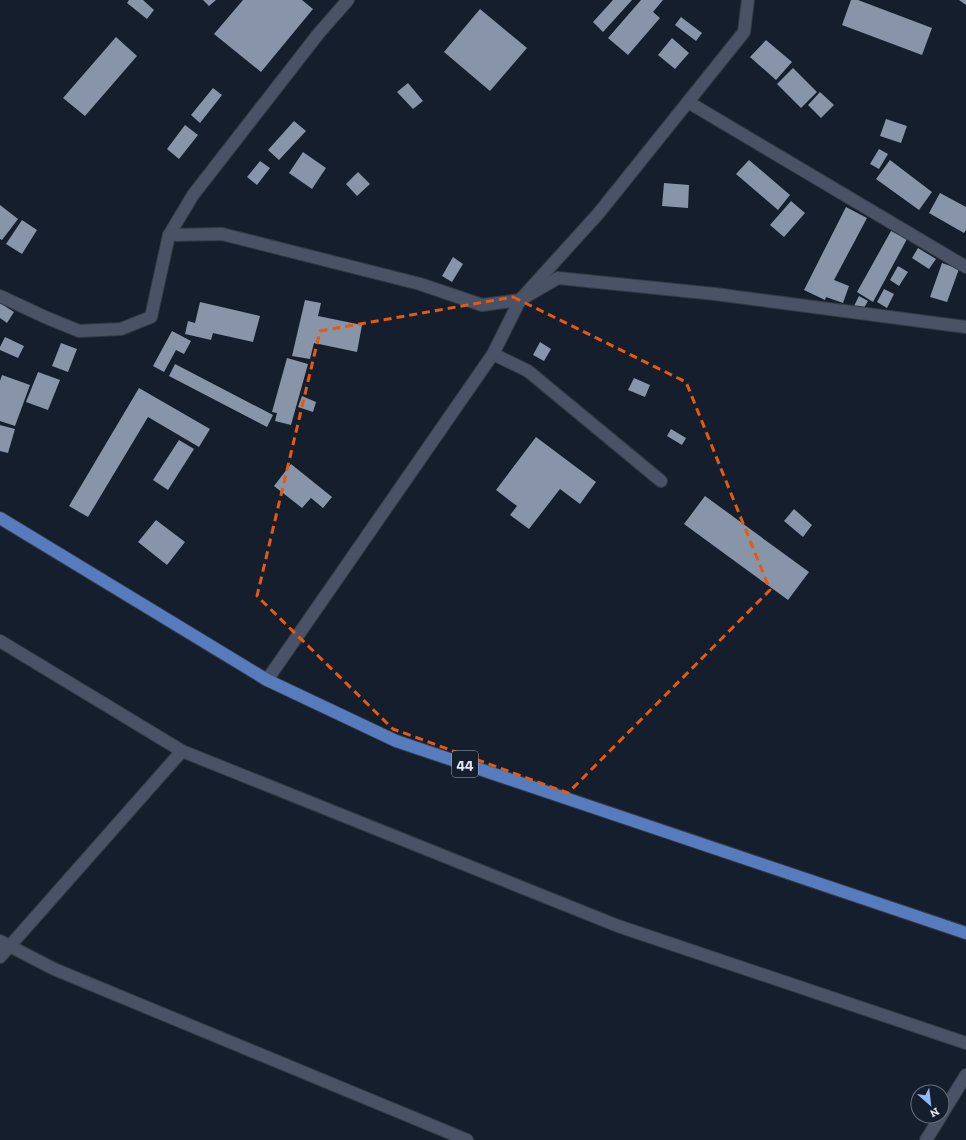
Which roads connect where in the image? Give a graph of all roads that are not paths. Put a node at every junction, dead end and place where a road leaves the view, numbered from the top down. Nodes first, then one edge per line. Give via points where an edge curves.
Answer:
1 (348, 0) edge
2 (748, 0) edge
3 (688, 102) junction
4 (169, 235) junction
5 (966, 267) edge
6 (0, 296) edge
7 (520, 300) junction
8 (966, 327) edge
9 (493, 354) junction
10 (662, 481) dead end
11 (0, 518) edge
12 (0, 640) edge
13 (267, 680) junction
14 (182, 751) junction
15 (966, 933) edge
16 (5, 943) edge
17 (0, 957) edge
18 (966, 1043) edge
19 (966, 1075) edge
20 (950, 1101) edge
21 (936, 1124) edge
22 (467, 1140) edge
23 (926, 1140) edge

1 - 4 street via 193,195
2 - 3 street via 744,32
3 - 5 street
3 - 7 street via 598,214
4 - 6 street via 151,317 121,329 79,331
4 - 7 street via 222,234 420,284 482,305
7 - 8 street via 558,278 715,294
7 - 9 street
9 - 10 street via 528,371
9 - 13 street
11 - 13 main road, 44
12 - 14 street
13 - 15 main road, 44 via 396,741
14 - 16 street
14 - 18 street via 618,926
16 - 17 street
16 - 22 street via 54,969
19 - 20 street
21 - 23 street

